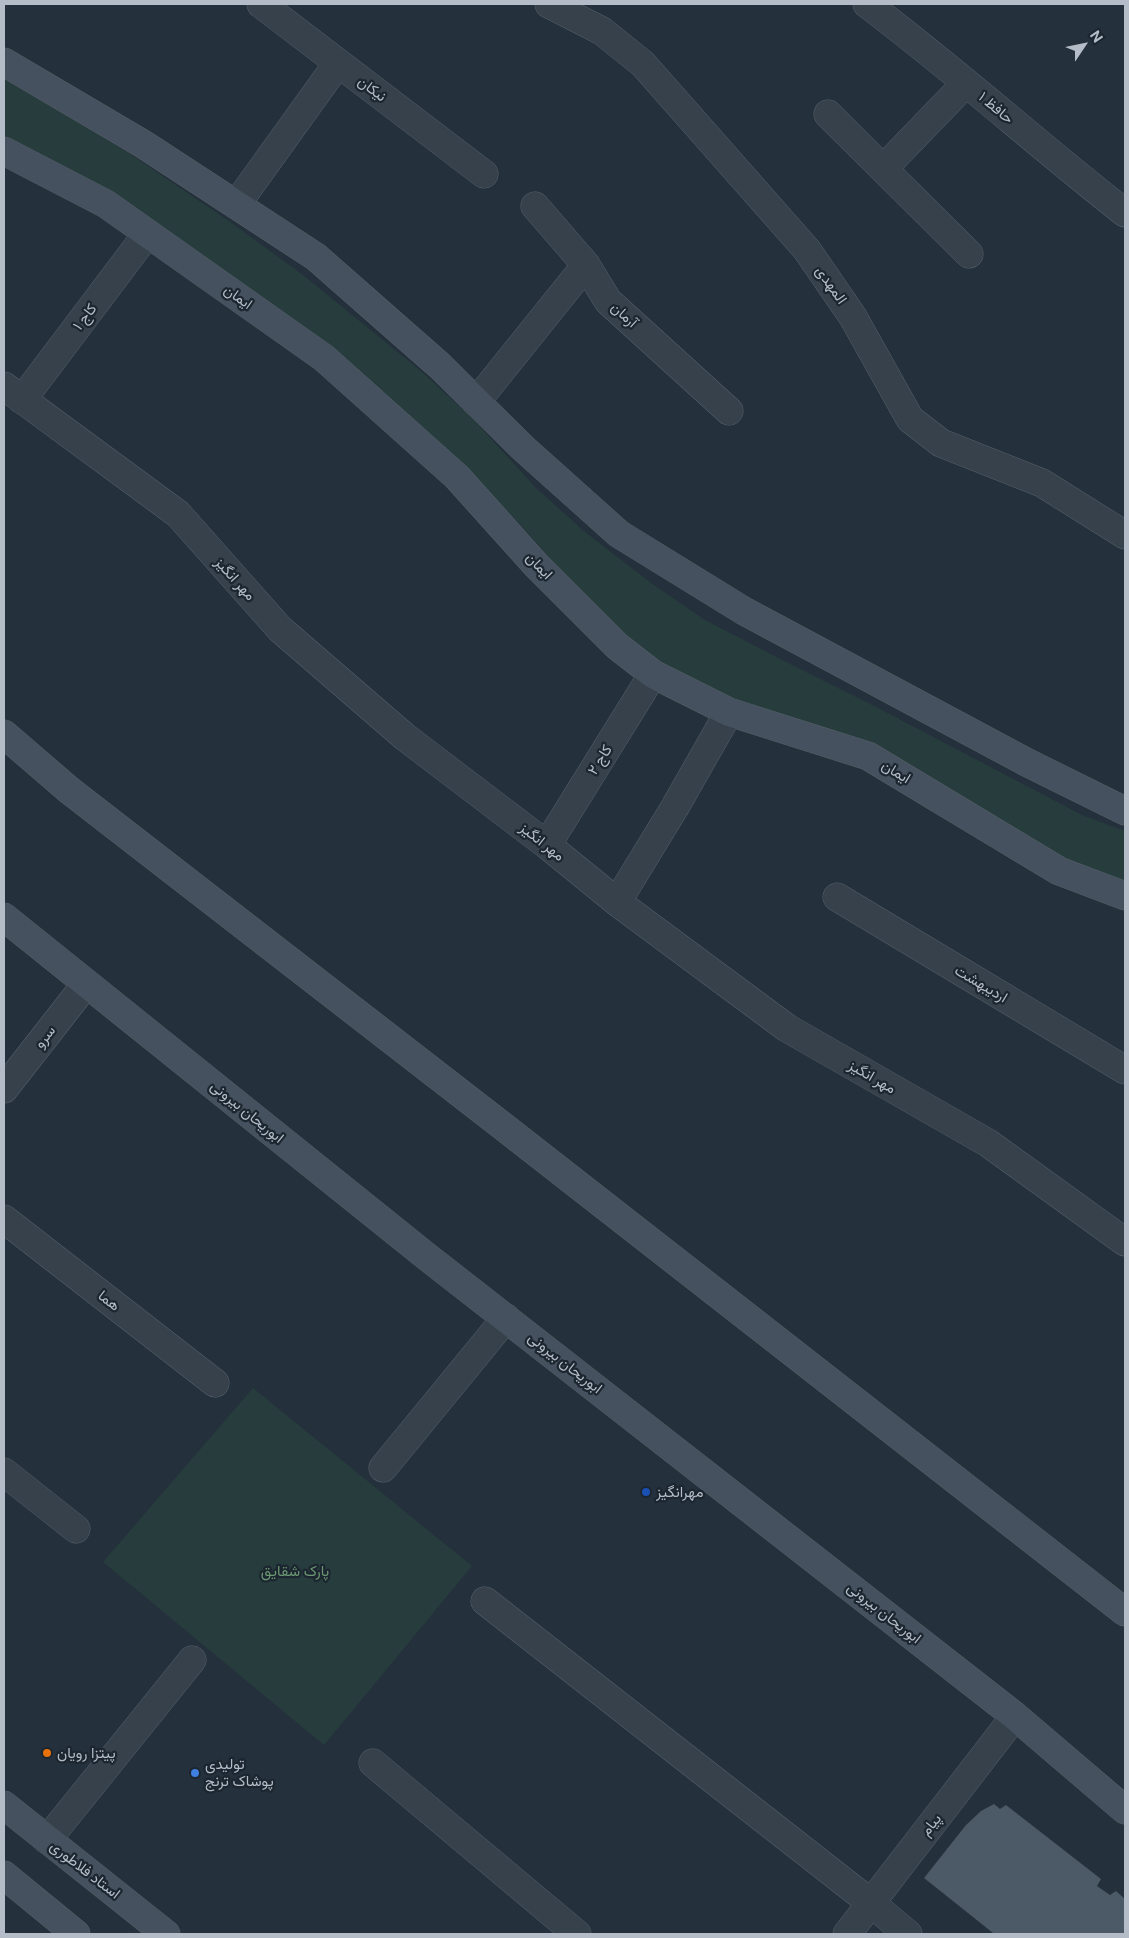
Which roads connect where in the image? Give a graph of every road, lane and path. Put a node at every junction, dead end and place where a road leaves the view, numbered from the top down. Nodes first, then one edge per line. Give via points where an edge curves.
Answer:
1 (261, 4) edge
2 (549, 4) edge
3 (867, 4) edge
4 (4, 62) edge
5 (338, 63) junction
6 (966, 83) junction
7 (828, 114) dead end
8 (4, 151) edge
9 (884, 168) junction
10 (484, 174) dead end
11 (236, 205) junction
12 (535, 206) dead end
13 (1125, 212) edge
14 (147, 234) junction
15 (969, 254) dead end
16 (586, 265) junction
17 (13, 393) edge
18 (476, 402) junction
19 (729, 411) dead end
20 (1125, 535) edge
21 (653, 674) junction
22 (729, 712) junction
23 (4, 734) edge
24 (1125, 810) edge
25 (547, 845) junction
26 (1125, 896) edge
27 (837, 897) dead end
28 (617, 902) junction
29 (4, 917) edge
30 (86, 984) junction
31 (1125, 1070) edge
32 (4, 1089) edge
33 (4, 1219) edge
34 (1125, 1242) edge
35 (506, 1318) junction
36 (214, 1382) dead end
37 (383, 1468) dead end
38 (4, 1472) edge
39 (76, 1529) dead end
40 (485, 1601) dead end
41 (1125, 1612) edge
42 (192, 1660) dead end
43 (1015, 1716) junction
44 (373, 1763) dead end
45 (4, 1805) edge
46 (1125, 1810) edge
47 (47, 1840) junction
48 (4, 1876) edge
49 (871, 1903) junction
50 (76, 1934) edge
51 (166, 1934) edge
52 (577, 1934) edge
53 (846, 1934) edge
54 (908, 1934) edge

1 - 5 street, نیکان
2 - 20 street, المهدی via 602,31 643,64 807,250 853,317 910,420 941,443 1042,483
3 - 6 street, حافظ ۱
4 - 11 main road via 143,144
5 - 10 street, نیکان
5 - 11 street
6 - 9 street
6 - 13 street, حافظ ۱
7 - 9 street
8 - 14 main road, ایمان via 106,204
9 - 15 street
11 - 18 main road via 316,257 440,366
12 - 16 street, آرمان
14 - 17 street, کاج ۱
14 - 21 main road, ایمان via 324,358 457,477 537,566 618,646
16 - 18 street
16 - 19 street, آرمان via 608,301
17 - 25 street, مهر انگیز via 178,514 280,629 405,737
18 - 24 main road via 619,534 744,611 1028,763
21 - 22 main road, ایمان
21 - 25 street, کاج ۲
22 - 26 main road, ایمان via 868,756 1059,871
22 - 28 street
23 - 41 main road via 69,790
25 - 28 street, مهر انگیز
27 - 31 street, اردیبهشت
28 - 34 street, مهر انگیز via 787,1028 988,1143
29 - 30 main road, ابوریحان بیرونی
30 - 32 street, سرو
30 - 35 main road, ابوریحان بیرونی
33 - 36 street, هما
35 - 37 street
35 - 43 main road, ابوریحان بیرونی
38 - 39 street
40 - 49 street
42 - 47 street
43 - 46 main road, ابوریحان بیرونی
43 - 49 street, پیام
44 - 52 street
45 - 47 main road, استاد فلاطوری
47 - 51 main road, استاد فلاطوری
48 - 50 main road
49 - 53 street, پیام
49 - 54 street

